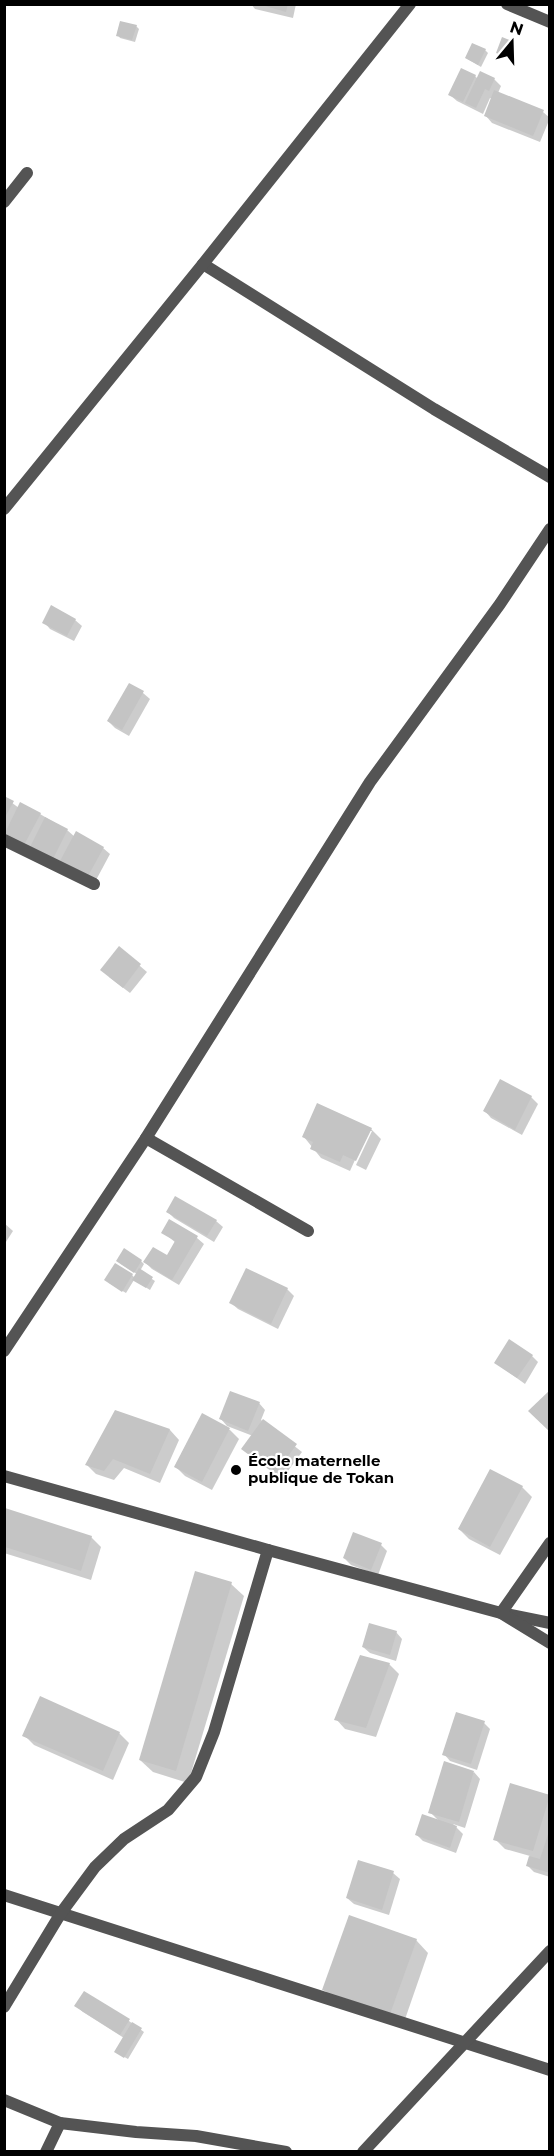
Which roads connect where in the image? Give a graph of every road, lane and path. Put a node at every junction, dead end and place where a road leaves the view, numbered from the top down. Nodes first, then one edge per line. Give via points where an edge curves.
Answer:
1 (410, 4) edge
2 (507, 4) edge
3 (549, 22) edge
4 (27, 173) dead end
5 (4, 202) edge
6 (203, 264) junction
7 (549, 477) edge
8 (4, 509) edge
9 (549, 529) edge
10 (4, 840) edge
11 (94, 884) dead end
12 (146, 1138) junction
13 (308, 1231) dead end
14 (4, 1351) edge
15 (4, 1476) edge
16 (549, 1543) edge
17 (268, 1550) junction
18 (501, 1613) junction
19 (549, 1623) edge
20 (549, 1643) edge
21 (4, 1895) edge
22 (61, 1913) junction
23 (549, 1951) edge
24 (4, 2007) edge
25 (462, 2043) junction
26 (549, 2070) edge
27 (4, 2100) edge
28 (60, 2124) junction
29 (46, 2151) edge
30 (286, 2151) edge
31 (363, 2151) edge

1 - 6 street
2 - 3 street
4 - 5 street
6 - 7 street
6 - 8 street
9 - 12 street via 500,604 370,783
10 - 11 street
12 - 13 street
12 - 14 street
15 - 17 street
16 - 18 street
17 - 18 street
17 - 22 street via 214,1732 196,1777 168,1810 124,1839 95,1867
18 - 19 street
18 - 20 street
21 - 22 street
22 - 24 street
22 - 25 street
23 - 25 street
25 - 26 street
25 - 31 street
27 - 28 street
28 - 29 street
28 - 30 street via 196,2136

